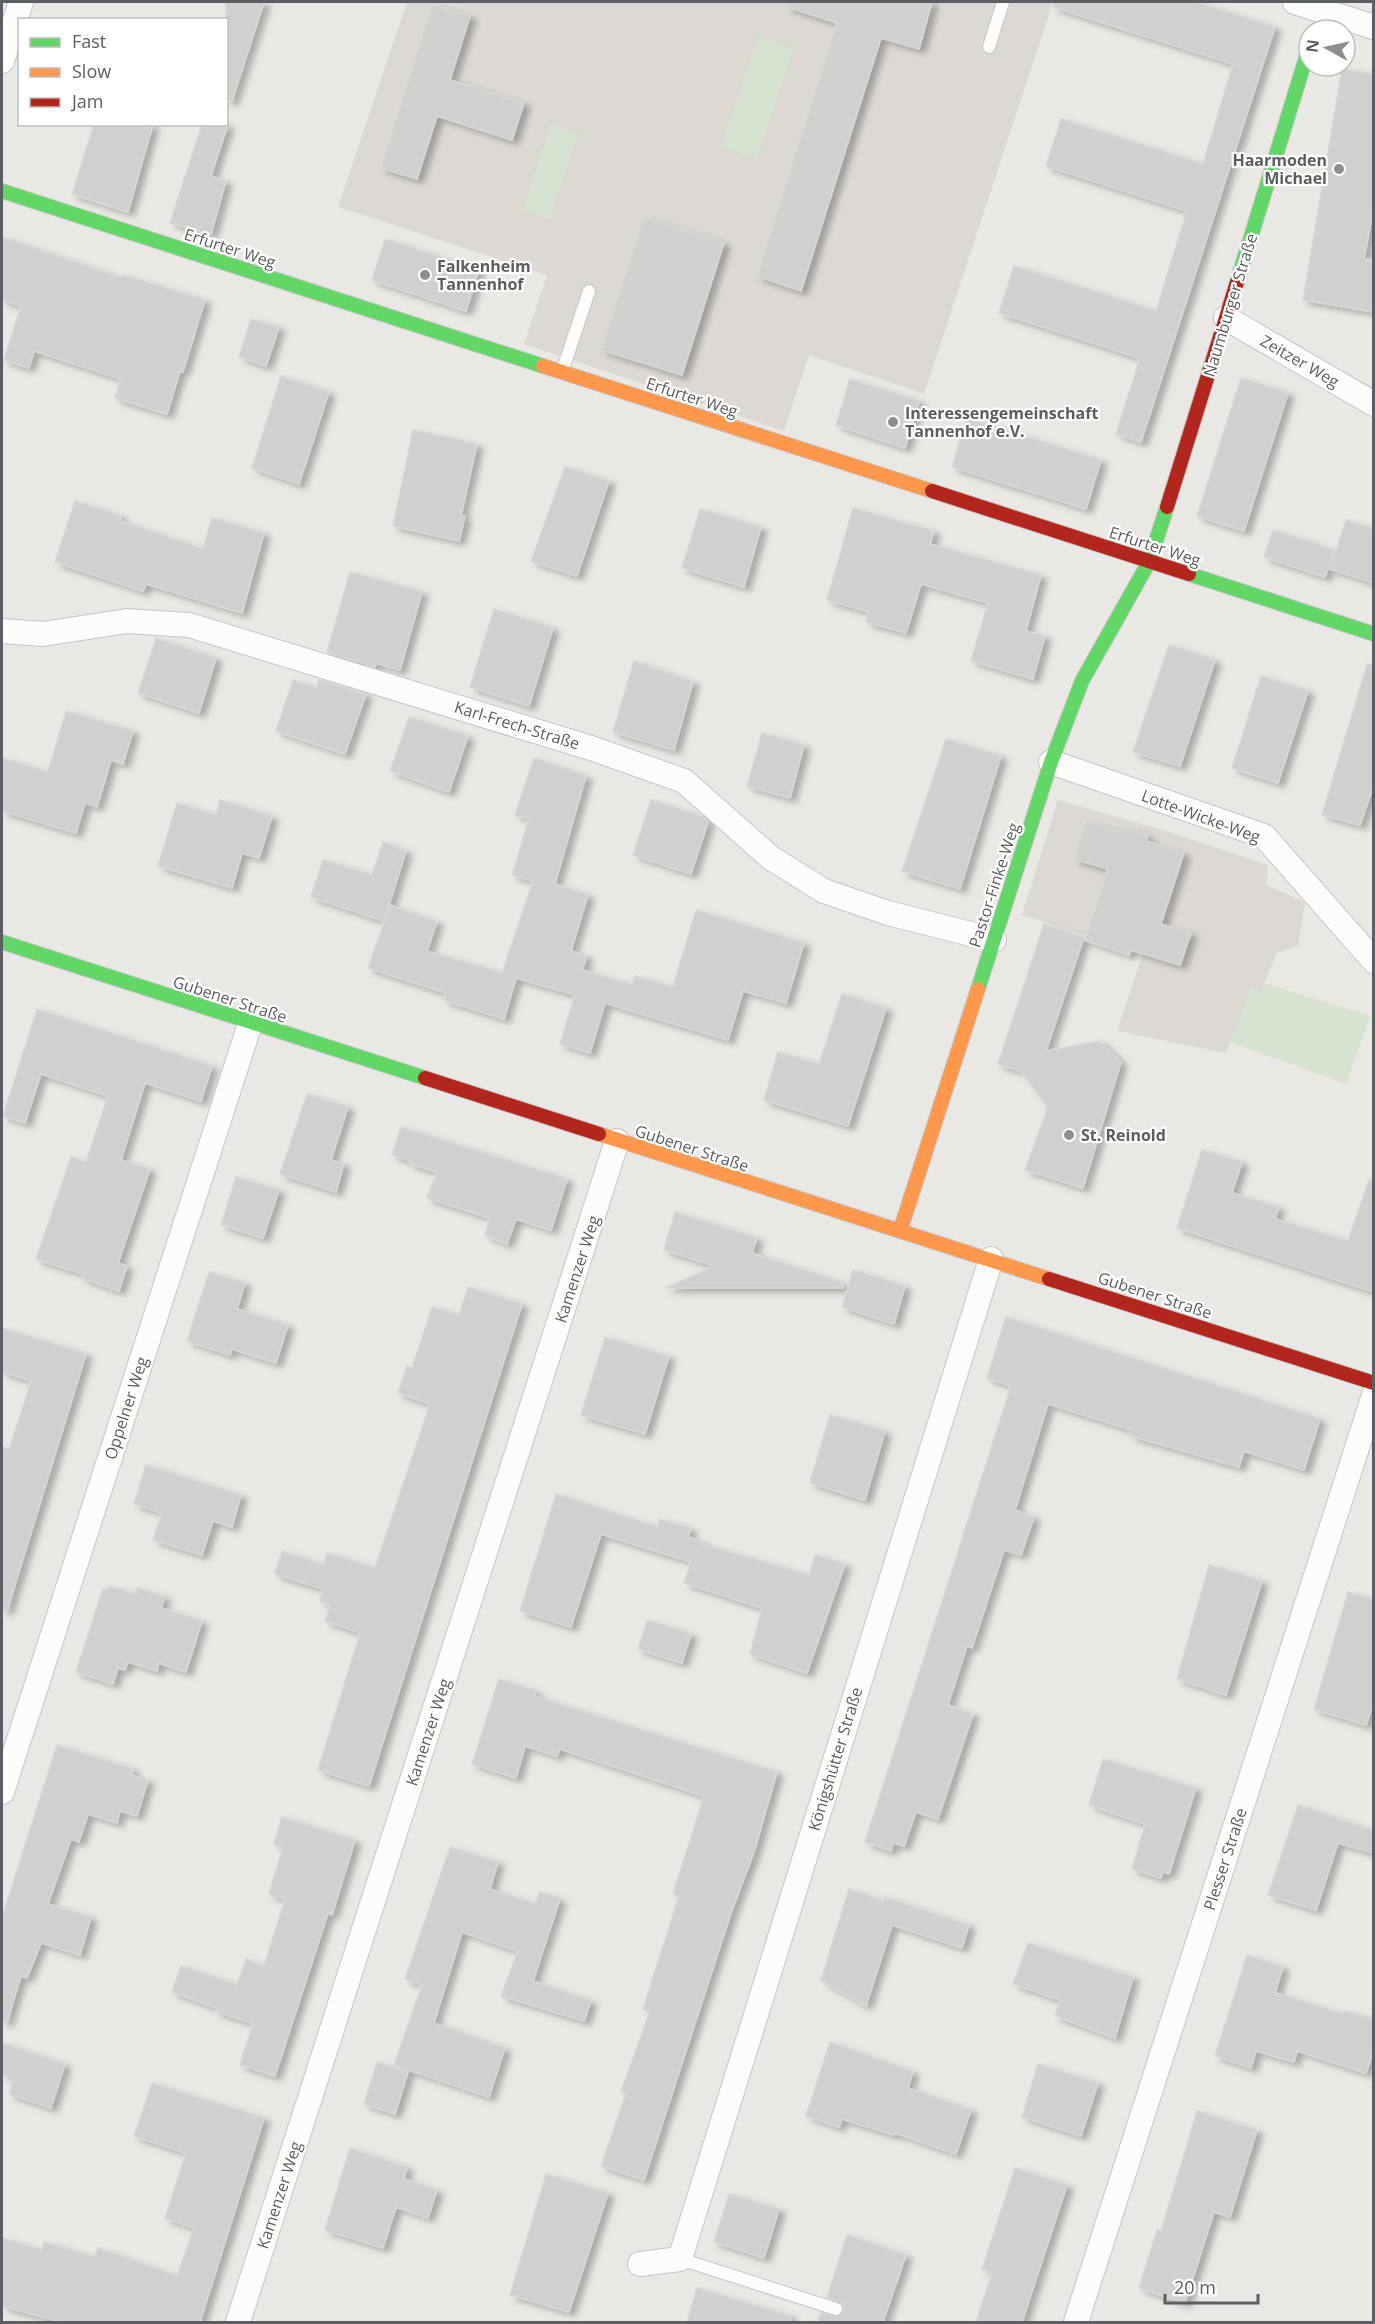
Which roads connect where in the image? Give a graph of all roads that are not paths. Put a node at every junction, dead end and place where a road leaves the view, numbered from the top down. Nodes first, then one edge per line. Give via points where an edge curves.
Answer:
1 (21, 2) edge
2 (1003, 2) edge
3 (1295, 2) edge
4 (1319, 14) edge
5 (1374, 27) edge
6 (988, 47) dead end
7 (2, 61) edge
8 (1300, 78) edge
9 (2, 191) edge
10 (589, 291) dead end
11 (1226, 318) junction
12 (562, 373) junction
13 (1374, 404) edge
14 (1149, 561) junction
15 (2, 631) edge
16 (1374, 634) edge
17 (1051, 762) junction
18 (994, 940) junction
19 (2, 942) edge
20 (1374, 961) edge
21 (250, 1024) junction
22 (617, 1141) junction
23 (900, 1231) junction
24 (991, 1259) junction
25 (1374, 1383) edge
26 (1374, 1395) edge
27 (2, 1792) edge
28 (680, 2259) junction
29 (640, 2264) dead end
30 (836, 2309) dead end
31 (238, 2322) edge
32 (1076, 2322) edge

1 - 7 street
2 - 6 lane
3 - 4 street
4 - 5 street
8 - 11 street, Naumburger Straße
9 - 12 street, Erfurter Weg
10 - 12 lane
11 - 13 street, Zeitzer Weg
11 - 14 street, Naumburger Straße
12 - 14 street, Erfurter Weg
14 - 16 street, Erfurter Weg
14 - 17 street, Pastor-Finke-Weg via 1082,681
15 - 18 street, Karl-Frech-Straße via 43,634 127,621 189,626 583,746 684,781 771,858 824,891 888,913
17 - 18 street, Pastor-Finke-Weg via 1032,837
17 - 20 street, Lotte-Wicke-Weg via 1264,836
18 - 23 street, Pastor-Finke-Weg
19 - 21 street, Gubener Straße
21 - 22 street, Gubener Straße
21 - 27 street, Oppelner Weg
22 - 23 street, Gubener Straße
22 - 31 street, Kamenzer Weg
23 - 24 street, Gubener Straße
24 - 25 street, Gubener Straße
24 - 28 street, Königshütter Straße
26 - 32 street, Plesser Straße
28 - 29 street
28 - 30 lane

